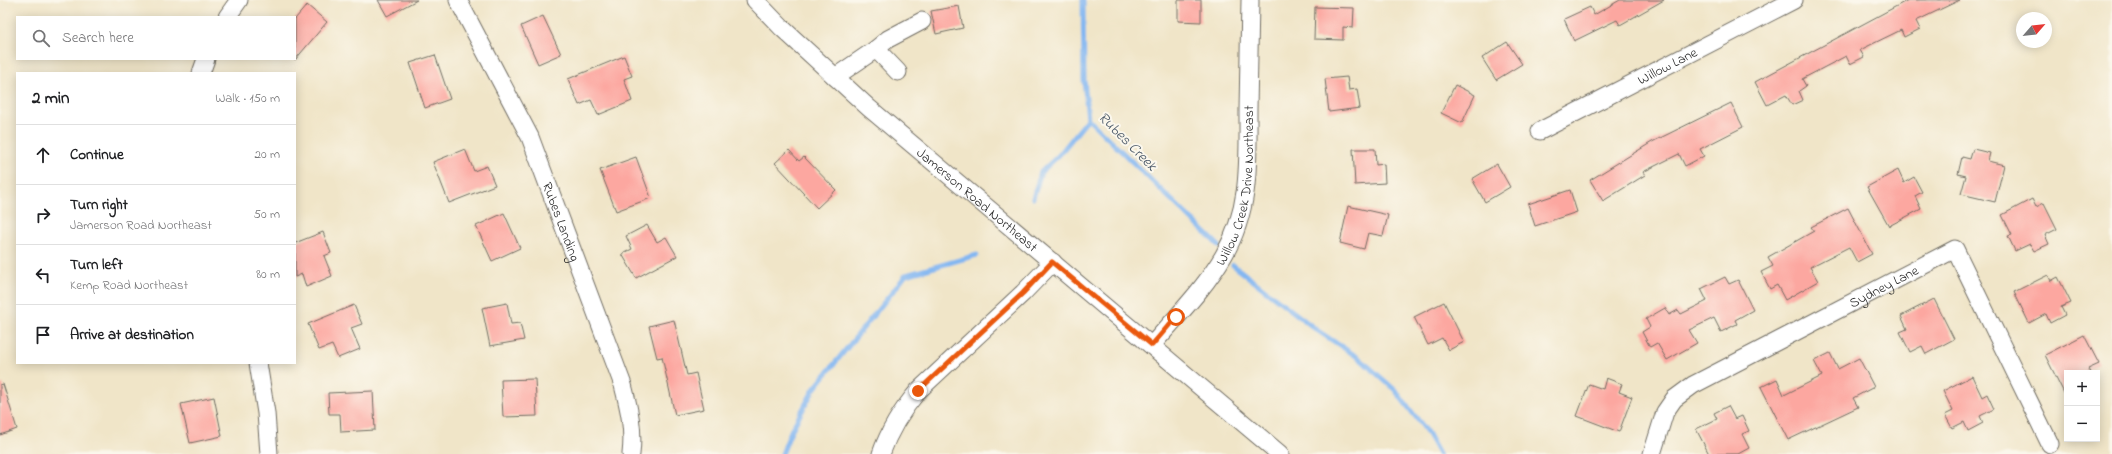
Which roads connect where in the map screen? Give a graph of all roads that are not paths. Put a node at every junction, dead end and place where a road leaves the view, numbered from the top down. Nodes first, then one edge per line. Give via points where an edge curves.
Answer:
1 (458, 0) edge
2 (755, 0) edge
3 (1250, 0) edge
4 (1794, 0) edge
5 (922, 21) dead end
6 (876, 50) junction
7 (206, 60) edge
8 (201, 72) edge
9 (898, 72) dead end
10 (835, 77) junction
11 (1540, 131) dead end
12 (1052, 262) junction
13 (1152, 345) junction
14 (258, 364) edge
15 (2050, 444) dead end
16 (269, 454) edge
17 (631, 454) edge
18 (881, 454) edge
19 (1280, 454) edge
20 (1652, 454) edge

1 - 17 street, Rubes Landing via 512,100 545,175 624,385 631,418
2 - 10 street, Jamerson Road Northeast
3 - 13 street, Willow Creek Drive Northeast via 1249,157 1241,213 1224,254 1208,279
4 - 11 street, Willow Lane
5 - 6 street via 888,39
6 - 9 street
6 - 10 street
7 - 8 street
10 - 12 street, Jamerson Road Northeast
12 - 13 street, Jamerson Road Northeast
12 - 18 street via 1023,293 918,391 904,407
13 - 19 street, Jamerson Road Northeast
14 - 16 street
15 - 20 street, Sydney Lane via 1955,249 1693,384 1674,398 1665,412

